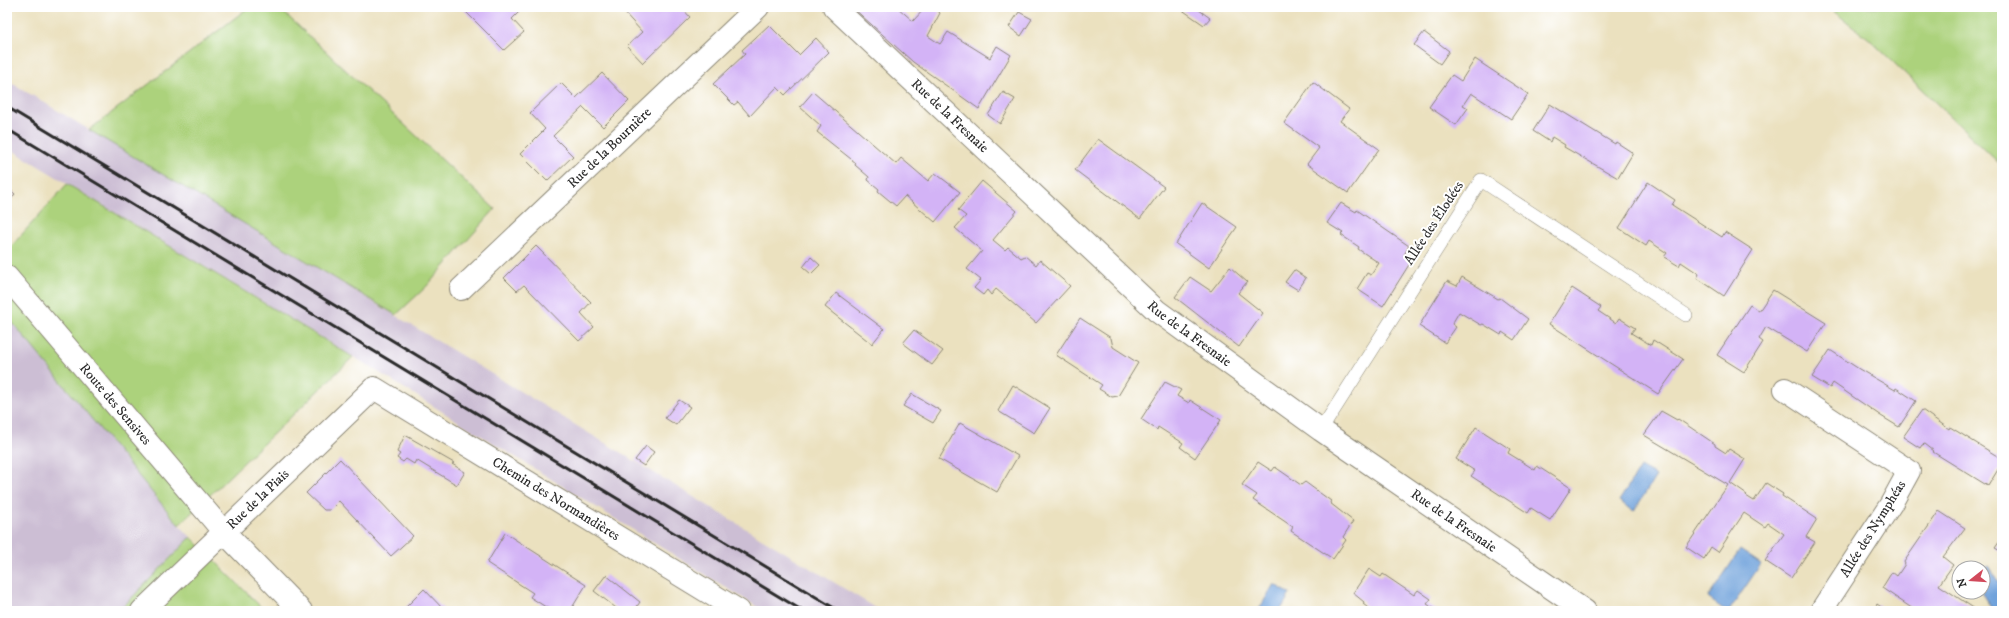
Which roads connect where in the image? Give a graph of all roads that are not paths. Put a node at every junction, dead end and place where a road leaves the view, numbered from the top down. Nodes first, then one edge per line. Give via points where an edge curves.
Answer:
1 (758, 7) edge
2 (834, 7) edge
3 (7, 277) edge
4 (461, 289) dead end
5 (1686, 315) dead end
6 (374, 388) joint
7 (1785, 389) dead end
8 (1321, 430) junction
9 (223, 531) junction
10 (142, 611) edge
11 (301, 611) edge
12 (739, 611) edge
13 (1585, 611) edge
14 (1821, 611) edge

1 - 4 street, Rue de la Bournière
2 - 8 street, Rue de la Fresnaie via 1157,311
3 - 9 street, Route des Sensives
5 - 8 lane, Allée des Élodées via 1481,180
6 - 9 street, Rue de la Piais
6 - 12 street, Chemin des Normandières
7 - 14 street, Allée des Nymphéas via 1909,471 1891,504
8 - 13 street, Rue de la Fresnaie
9 - 10 street, Rue de la Piais
9 - 11 street, Route des Sensives

